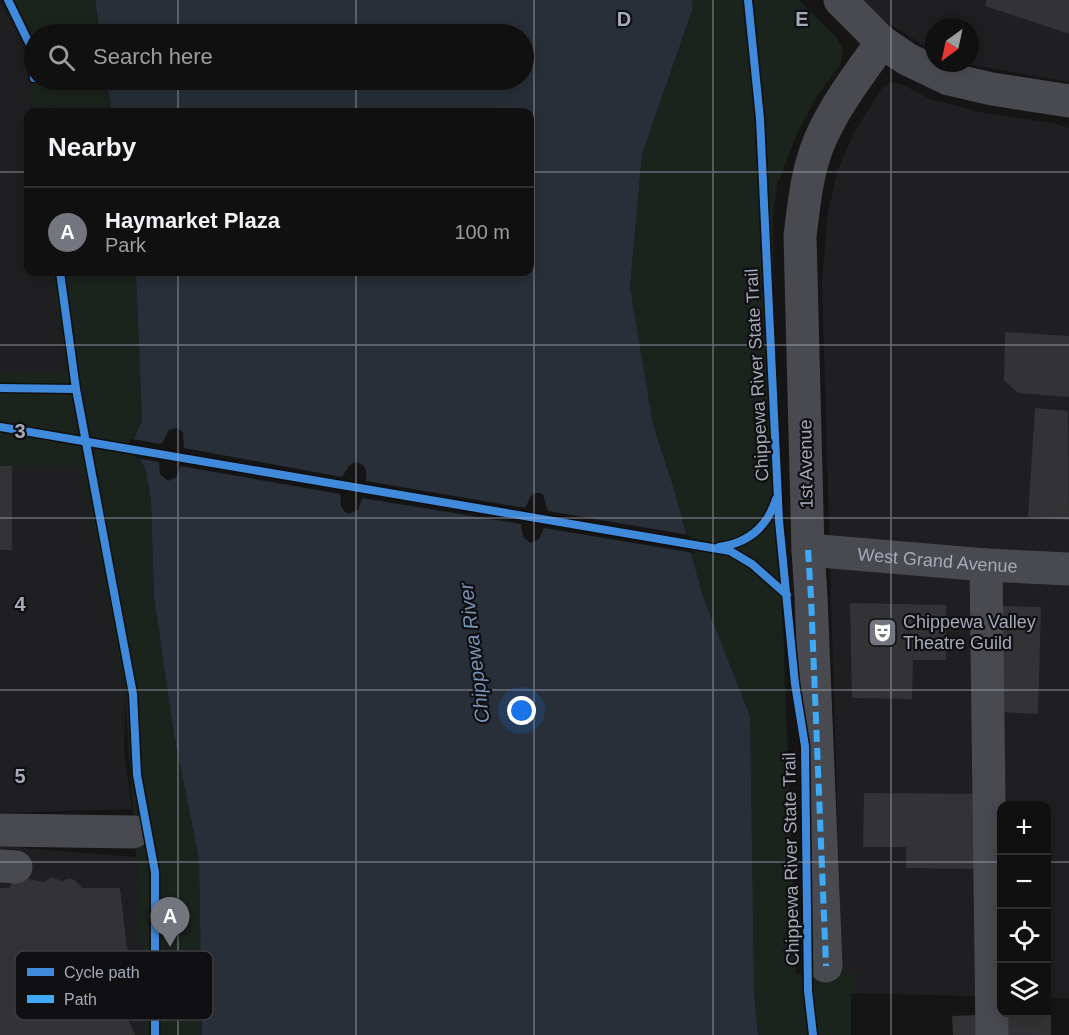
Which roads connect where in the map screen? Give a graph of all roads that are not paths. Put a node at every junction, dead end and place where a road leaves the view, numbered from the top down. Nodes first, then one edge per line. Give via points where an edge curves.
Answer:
1 (840, 0) edge
2 (882, 42) junction
3 (1069, 101) edge
4 (808, 550) junction
5 (986, 565) junction
6 (1069, 569) edge
7 (0, 830) edge
8 (133, 832) dead end
9 (826, 966) dead end
10 (992, 1035) edge

1 - 2 street
2 - 3 street via 949,79
2 - 4 street, 1st Avenue via 819,141 805,190 800,236
4 - 5 street, West Grand Avenue
4 - 9 street, 1st Avenue
5 - 6 street, West Grand Avenue
5 - 10 street
7 - 8 street

